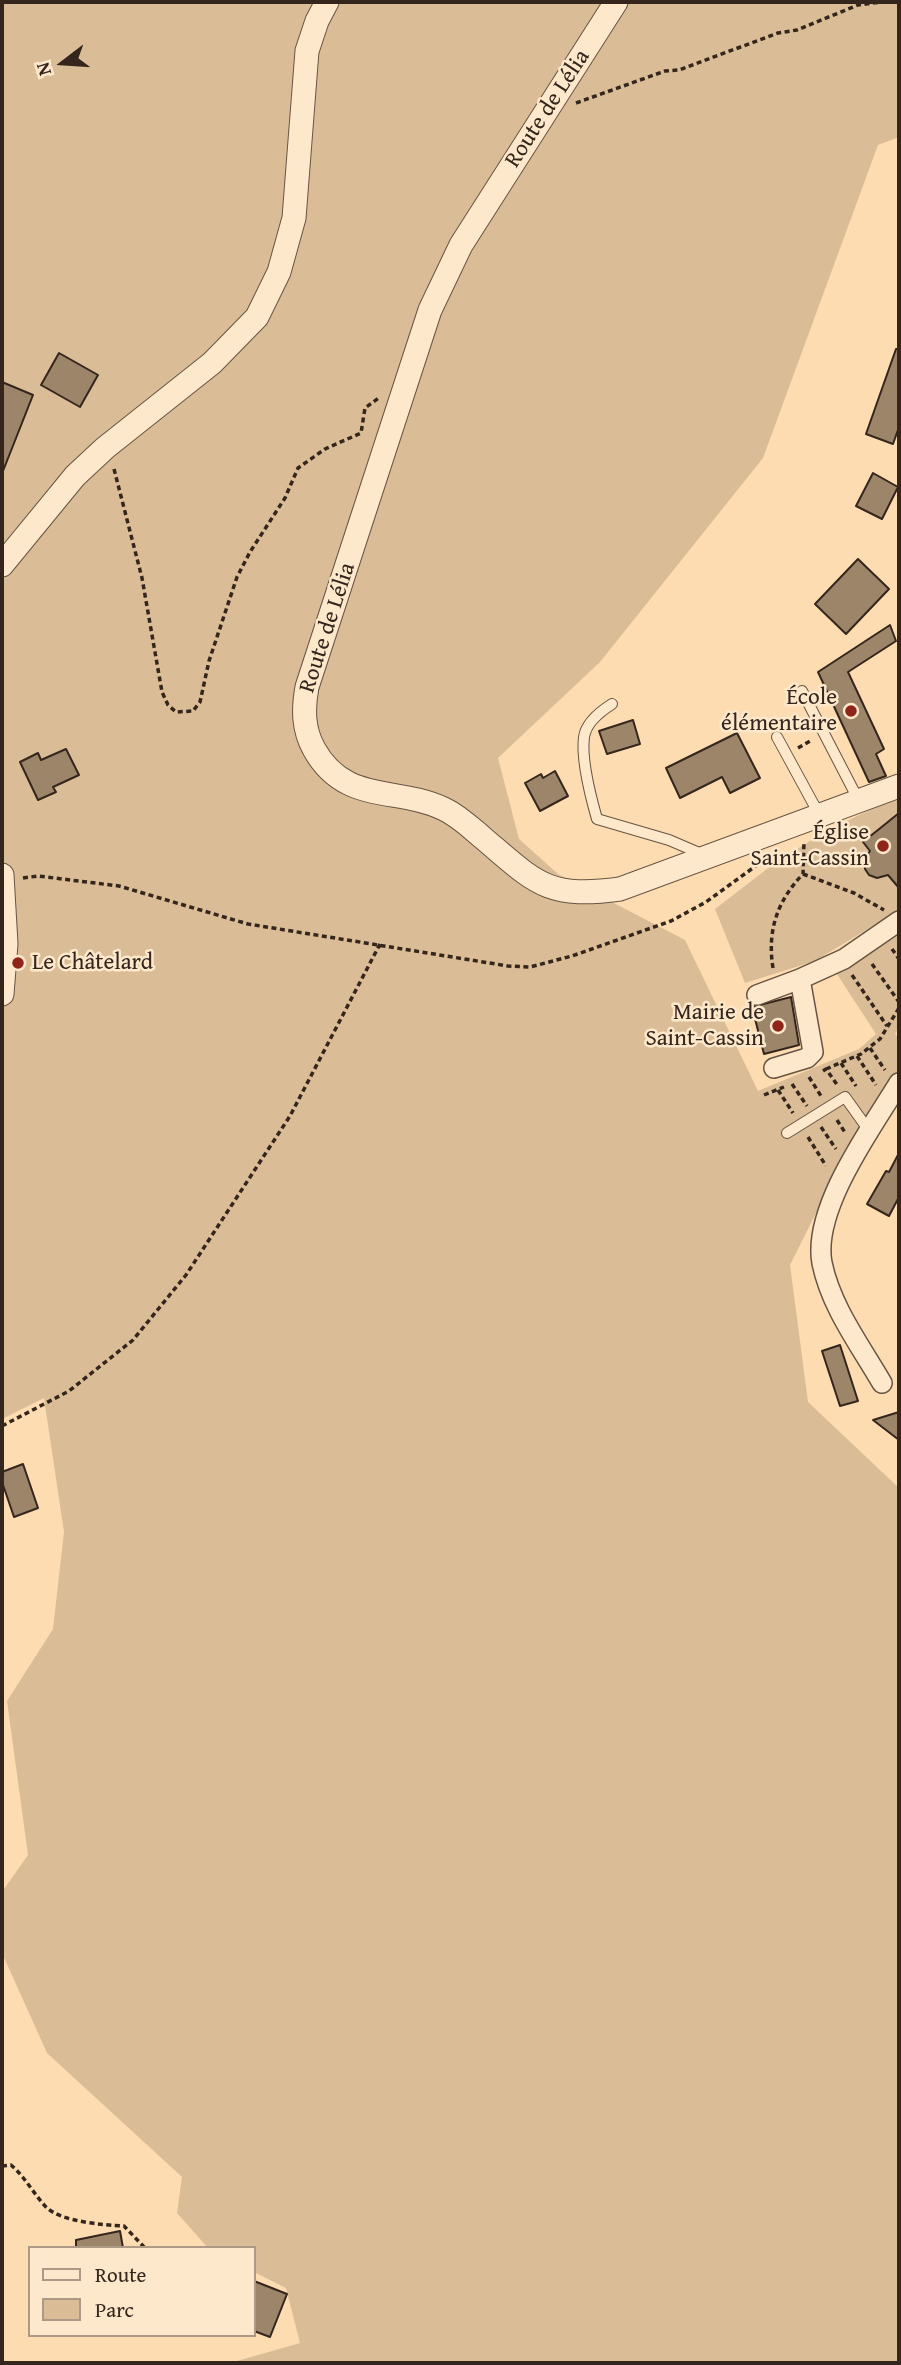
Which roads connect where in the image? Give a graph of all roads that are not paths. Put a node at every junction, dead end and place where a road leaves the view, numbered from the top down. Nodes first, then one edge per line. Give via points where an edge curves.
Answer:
1 (327, 2) edge
2 (616, 2) edge
3 (2, 565) edge
4 (802, 691) dead end
5 (612, 704) dead end
6 (778, 737) dead end
7 (899, 786) edge
8 (860, 801) junction
9 (814, 822) junction
10 (708, 857) junction
11 (2, 878) edge
12 (898, 922) edge
13 (800, 979) junction
14 (2, 995) edge
15 (757, 995) dead end
16 (774, 1068) dead end
17 (893, 1078) edge
18 (870, 1132) junction
19 (787, 1133) dead end
20 (883, 1383) dead end

1 - 3 street via 307,51 294,218 279,272 257,317 212,363 75,476
2 - 10 street, Route de Lélia via 461,245 430,310 303,706 306,729 323,765 337,778 359,789 445,810 526,875 547,886 587,894 620,889
4 - 8 lane
5 - 10 lane via 600,712 584,735 588,787 597,819
6 - 9 lane
7 - 8 street, Route de Lélia
8 - 9 street, Route de Lélia
9 - 10 street, Route de Lélia
11 - 14 street via 6,944
12 - 13 street via 844,959
13 - 15 street
13 - 16 street via 813,1052
17 - 18 street
18 - 19 lane via 845,1097
18 - 20 street via 828,1210 822,1261 841,1314

